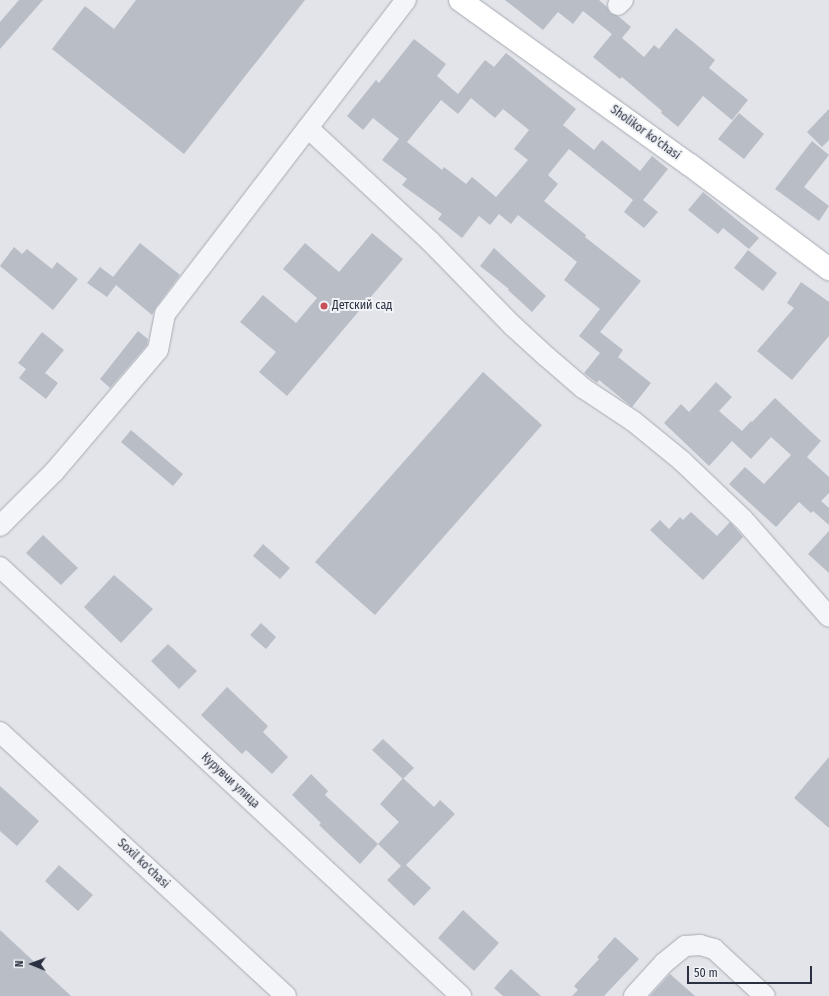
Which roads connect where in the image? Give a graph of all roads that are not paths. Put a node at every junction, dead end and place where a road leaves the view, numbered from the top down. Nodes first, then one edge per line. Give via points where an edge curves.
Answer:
1 (406, 0) edge
2 (460, 0) edge
3 (308, 128) junction
4 (829, 269) edge
5 (0, 526) edge
6 (0, 567) edge
7 (829, 617) edge
8 (0, 732) edge
9 (286, 996) edge
10 (461, 996) edge
11 (634, 996) edge
12 (765, 996) edge

1 - 3 street
2 - 4 street, Sholikor ko'chasi via 690,165
3 - 5 street via 165,314 158,350 54,472
3 - 7 street via 430,242 547,357 682,461 742,519
6 - 10 street, Курувчи улица
8 - 9 street, Soxil ko'chasi
11 - 12 street via 664,962 685,946 700,944 714,949

